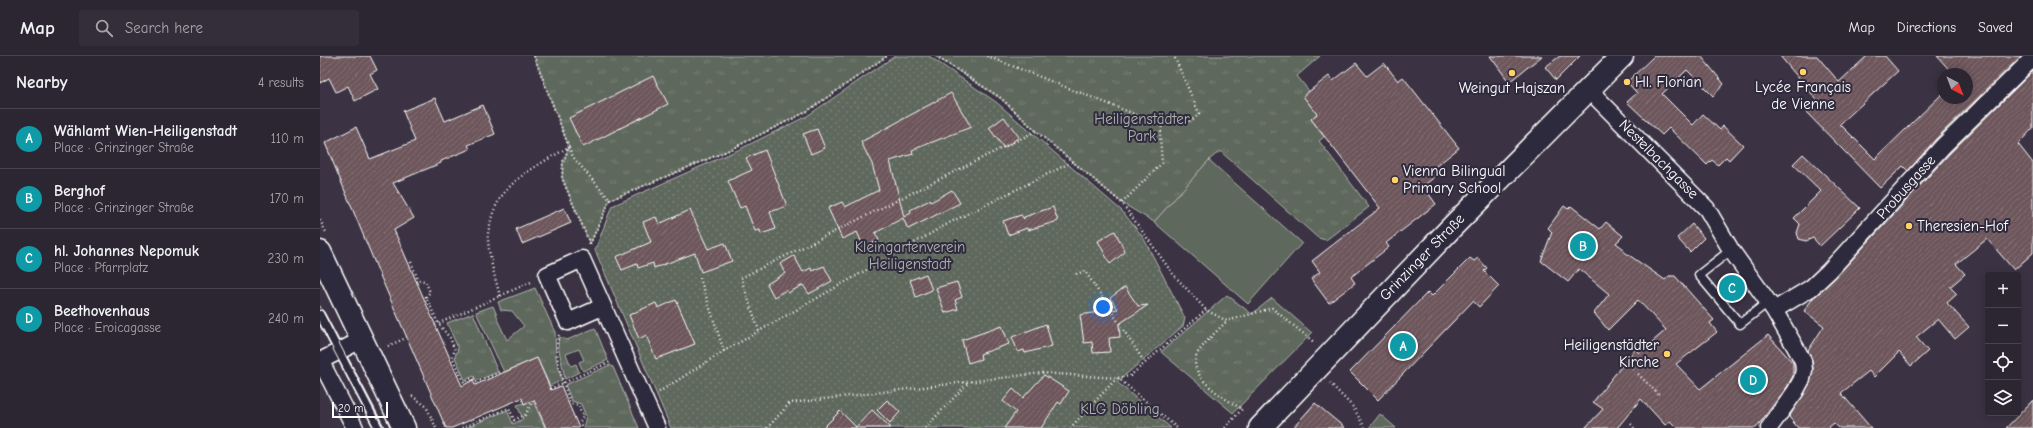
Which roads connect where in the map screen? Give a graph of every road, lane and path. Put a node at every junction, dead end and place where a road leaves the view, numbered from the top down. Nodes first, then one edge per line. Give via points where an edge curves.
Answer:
1 (534, 56) edge
2 (887, 56) edge
3 (936, 56) edge
4 (987, 56) edge
5 (1174, 56) edge
6 (1622, 56) edge
7 (2033, 58) edge
8 (1588, 89) junction
9 (1162, 125) junction
10 (1036, 131) junction
11 (569, 147) junction
12 (1072, 162) junction
13 (610, 200) junction
14 (1122, 203) junction
15 (590, 244) junction
16 (1731, 250) junction
17 (320, 252) edge
18 (582, 258) junction
19 (411, 262) dead end
20 (1076, 274) dead end
21 (547, 275) junction
22 (700, 278) dead end
23 (500, 296) junction
24 (1771, 306) junction
25 (602, 307) junction
26 (1206, 310) junction
27 (320, 315) edge
28 (1226, 321) junction
29 (436, 324) junction
30 (759, 331) junction
31 (560, 334) dead end
32 (408, 338) dead end
33 (363, 339) junction
34 (388, 346) dead end
35 (339, 351) junction
36 (724, 351) junction
37 (625, 355) junction
38 (320, 360) edge
39 (1323, 361) junction
40 (1145, 363) junction
41 (501, 372) dead end
42 (1638, 374) dead end
43 (1118, 378) junction
44 (564, 383) junction
45 (969, 383) junction
46 (550, 389) dead end
47 (1659, 395) dead end
48 (644, 399) junction
49 (533, 401) dead end
50 (1631, 424) dead end
51 (355, 428) edge
52 (379, 428) edge
53 (404, 428) edge
54 (462, 428) edge
55 (582, 428) edge
56 (657, 428) edge
57 (767, 428) edge
58 (925, 428) edge
59 (1070, 428) edge
60 (1177, 428) edge
61 (1225, 428) edge
62 (1260, 428) edge
63 (1365, 428) edge
64 (1634, 428) edge
65 (1768, 428) edge

1 - 11 path
2 - 13 path via 806,112 727,151
3 - 10 path via 1001,98
4 - 9 path
5 - 9 path via 1199,113 1196,118 1188,121 1167,120
6 - 8 street, Grinzinger Straße
7 - 24 street, Probusgasse via 1944,146 1829,271 1811,288
8 - 16 street, Nestelbachgasse via 1694,194 1707,209
8 - 39 street, Grinzinger Straße
9 - 14 path via 1162,163
10 - 12 path
10 - 30 path via 741,278
11 - 13 path via 573,157
11 - 15 path via 563,162 562,178
11 - 23 path via 524,174 506,189 494,207 488,236 490,259
12 - 14 path
12 - 30 path via 951,222
13 - 15 path
14 - 26 path via 1173,274
15 - 18 path
16 - 24 street, Nestelbachgasse
16 - 24 lane via 1699,275 1740,324
17 - 33 street
18 - 21 street
18 - 25 street
19 - 29 path via 418,280 425,281 428,287 430,292 426,297
20 - 40 path via 1085,271
21 - 23 path
21 - 25 street via 568,322
22 - 36 path
23 - 29 path
24 - 65 street, Nestelbachgasse via 1797,350 1804,370 1795,392
25 - 37 street
26 - 28 path
26 - 40 path
27 - 35 lane
28 - 39 path via 1272,308
28 - 61 path via 1198,352 1194,364 1205,382 1227,401 1242,409
29 - 41 path via 450,338 455,350 452,357 464,382 473,378 476,382
30 - 36 path
31 - 44 path via 556,347
32 - 34 path
33 - 35 street
33 - 53 street
35 - 38 street
35 - 52 lane
36 - 48 path
37 - 44 path
37 - 48 street
38 - 51 street
39 - 62 street, Grinzinger Straße
39 - 63 path
40 - 43 path via 1130,376
42 - 47 path
43 - 45 path via 1042,373
43 - 59 path
43 - 60 path
44 - 46 path
44 - 55 path via 571,404 578,405 583,417 580,423
45 - 57 path via 790,403
45 - 58 path
48 - 56 street
49 - 54 path via 525,415 514,420 509,408
50 - 64 path

